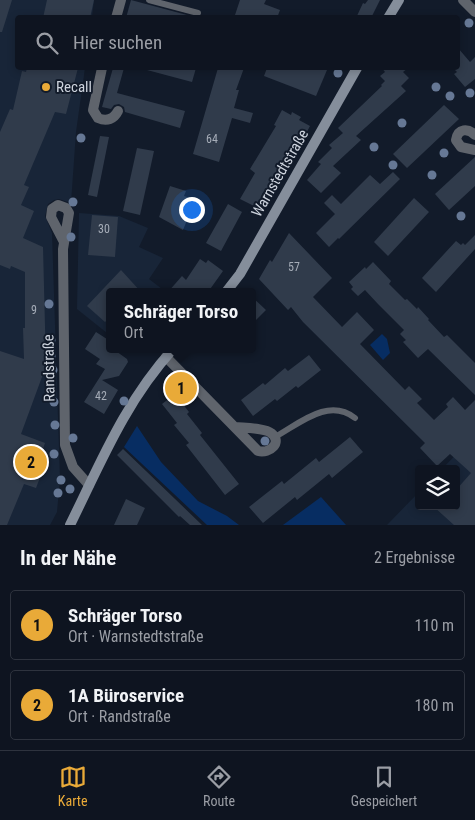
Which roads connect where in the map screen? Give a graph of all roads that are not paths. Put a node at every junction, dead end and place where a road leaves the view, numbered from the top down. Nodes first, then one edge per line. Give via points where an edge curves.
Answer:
1 (121, 0) edge
2 (149, 0) edge
3 (399, 0) edge
4 (463, 0) edge
5 (475, 12) edge
6 (198, 13) dead end
7 (117, 15) edge
8 (390, 15) edge
9 (102, 70) edge
10 (356, 70) edge
11 (118, 111) dead end
12 (475, 135) edge
13 (475, 150) edge
14 (64, 242) dead end
15 (229, 288) edge
16 (170, 353) edge
17 (355, 418) dead end
18 (235, 427) junction
19 (275, 437) junction
20 (89, 485) junction
21 (70, 525) edge

1 - 7 street
2 - 6 lane
3 - 8 street
4 - 5 street
9 - 11 street via 92,110 98,118 107,120
10 - 15 street, Warnstedtstraße
12 - 13 street via 462,130 456,140 461,147
14 - 20 street, Randstraße via 65,446 73,467
16 - 18 street
16 - 20 street via 131,403
17 - 19 lane via 338,410 325,410
18 - 19 street via 265,430
18 - 19 street via 258,451 272,450
20 - 21 street

